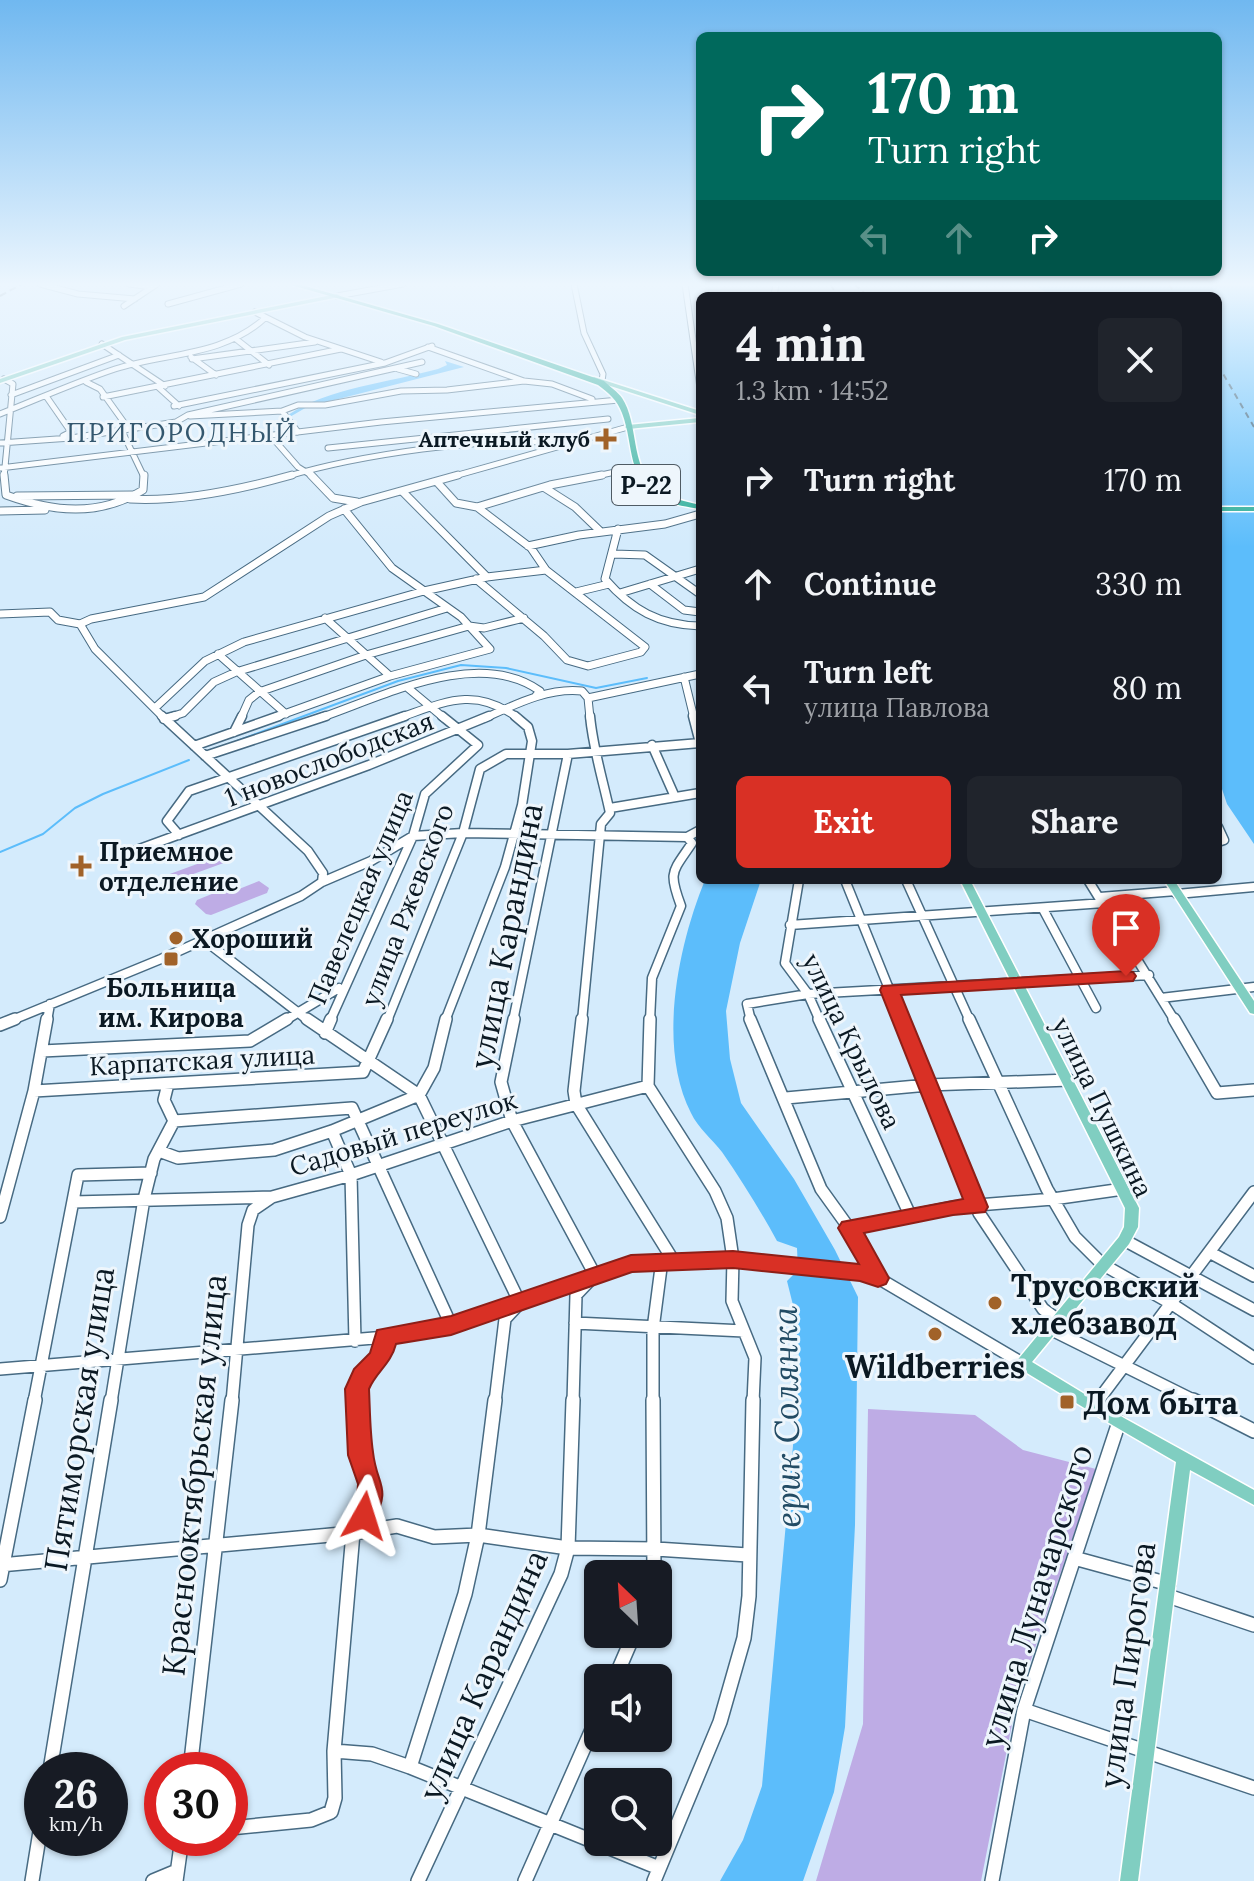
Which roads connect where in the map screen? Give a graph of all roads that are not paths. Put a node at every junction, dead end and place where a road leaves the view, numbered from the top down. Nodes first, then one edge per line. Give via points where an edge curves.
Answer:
1 (25, 372) edge
2 (74, 372) edge
3 (113, 372) edge
4 (144, 372) edge
5 (211, 372) edge
6 (233, 372) edge
7 (342, 372) edge
8 (384, 372) edge
9 (408, 372) edge
10 (499, 372) edge
11 (574, 372) edge
12 (602, 372) edge
13 (416, 374) dead end
14 (216, 375) junction
15 (583, 375) junction
16 (2, 380) edge
17 (524, 381) junction
18 (602, 381) junction
19 (86, 382) junction
20 (161, 386) junction
21 (11, 395) junction
22 (46, 396) junction
23 (104, 397) junction
24 (660, 400) junction
25 (598, 401) junction
26 (620, 401) junction
27 (176, 406) junction
28 (8, 410) junction
29 (282, 411) junction
30 (0, 414) edge
31 (696, 414) edge
32 (188, 415) junction
33 (696, 417) edge
34 (628, 427) junction
35 (124, 429) junction
36 (298, 432) junction
37 (270, 435) junction
38 (48, 440) junction
39 (4, 443) edge
40 (564, 444) junction
41 (328, 448) dead end
42 (133, 452) junction
43 (3, 468) edge
44 (304, 472) junction
45 (615, 472) dead end
46 (437, 482) junction
47 (545, 488) junction
48 (402, 491) junction
49 (3, 495) edge
50 (131, 497) junction
51 (361, 502) junction
52 (696, 506) edge
53 (477, 507) junction
54 (52, 509) junction
55 (344, 509) junction
56 (1222, 509) edge
57 (1254, 509) edge
58 (0, 511) edge
59 (696, 514) edge
60 (618, 529) junction
61 (601, 532) junction
62 (528, 546) junction
63 (614, 554) junction
64 (546, 570) junction
65 (696, 570) edge
66 (676, 576) junction
67 (487, 577) junction
68 (476, 579) junction
69 (609, 584) junction
70 (650, 584) junction
71 (424, 591) junction
72 (696, 591) edge
73 (576, 592) junction
74 (620, 593) junction
75 (447, 608) junction
76 (696, 611) edge
77 (0, 614) edge
78 (325, 618) junction
79 (524, 618) junction
80 (80, 624) junction
81 (469, 626) junction
82 (696, 626) edge
83 (345, 637) junction
84 (218, 654) junction
85 (366, 655) junction
86 (236, 672) junction
87 (696, 675) edge
88 (390, 676) junction
89 (684, 677) junction
90 (408, 688) junction
91 (259, 692) junction
92 (535, 697) junction
93 (588, 698) junction
94 (432, 707) junction
95 (155, 708) junction
96 (506, 709) junction
97 (286, 714) junction
98 (164, 719) junction
99 (696, 726) edge
100 (460, 730) junction
101 (234, 732) junction
102 (696, 743) edge
103 (652, 745) junction
104 (593, 750) junction
105 (200, 751) junction
106 (532, 753) junction
107 (568, 754) junction
108 (227, 778) junction
109 (696, 794) edge
110 (675, 797) junction
111 (258, 806) junction
112 (610, 808) junction
113 (696, 832) edge
114 (463, 833) junction
115 (179, 835) junction
116 (515, 835) junction
117 (552, 835) junction
118 (413, 836) junction
119 (602, 836) junction
120 (687, 837) junction
121 (134, 851) dead end
122 (322, 882) junction
123 (798, 884) edge
124 (847, 884) edge
125 (908, 884) edge
126 (967, 884) edge
127 (1091, 884) edge
128 (1171, 884) edge
129 (1254, 887) edge
130 (1177, 893) junction
131 (1102, 900) junction
132 (1043, 909) junction
133 (980, 911) junction
134 (923, 918) junction
135 (861, 921) junction
136 (790, 925) junction
137 (204, 940) junction
138 (1149, 975) junction
139 (1081, 979) junction
140 (1018, 984) junction
141 (957, 986) junction
142 (1254, 987) edge
143 (339, 988) dead end
144 (1239, 988) junction
145 (889, 990) junction
146 (808, 994) junction
147 (1161, 998) junction
148 (50, 1004) junction
149 (1096, 1008) dead end
150 (1254, 1010) edge
151 (297, 1011) junction
152 (0, 1025) edge
153 (325, 1033) junction
154 (42, 1051) junction
155 (369, 1064) junction
156 (1069, 1080) junction
157 (999, 1083) junction
158 (168, 1084) junction
159 (928, 1085) junction
160 (648, 1086) junction
161 (1254, 1090) edge
162 (34, 1091) junction
163 (853, 1092) junction
164 (419, 1095) junction
165 (786, 1098) junction
166 (576, 1104) junction
167 (360, 1120) junction
168 (174, 1121) junction
169 (512, 1121) junction
170 (332, 1131) junction
171 (445, 1145) junction
172 (159, 1151) junction
173 (381, 1166) junction
174 (151, 1173) junction
175 (351, 1175) junction
176 (1123, 1189) junction
177 (1254, 1192) edge
178 (272, 1197) junction
179 (144, 1199) junction
180 (1053, 1199) junction
181 (73, 1202) junction
182 (977, 1207) junction
183 (910, 1215) junction
184 (0, 1217) edge
185 (849, 1228) junction
186 (1128, 1233) junction
187 (1209, 1252) junction
188 (733, 1259) junction
189 (667, 1260) junction
190 (1102, 1264) junction
191 (595, 1275) junction
192 (1191, 1276) junction
193 (1254, 1276) edge
194 (878, 1278) junction
195 (520, 1303) junction
196 (1172, 1304) junction
197 (1254, 1310) edge
198 (575, 1323) junction
199 (451, 1325) junction
200 (1054, 1325) junction
201 (653, 1329) junction
202 (744, 1331) junction
203 (386, 1337) junction
204 (355, 1341) junction
205 (240, 1350) junction
206 (117, 1358) junction
207 (1254, 1358) edge
208 (1022, 1363) junction
209 (43, 1365) junction
210 (1125, 1367) junction
211 (0, 1369) edge
212 (1094, 1406) junction
213 (1119, 1422) junction
214 (1254, 1431) edge
215 (1184, 1458) junction
216 (1254, 1498) edge
217 (353, 1533) junction
218 (478, 1535) junction
219 (214, 1546) junction
220 (568, 1548) junction
221 (656, 1549) junction
222 (748, 1555) junction
223 (85, 1558) junction
224 (1074, 1558) junction
225 (655, 1560) edge
226 (2, 1564) edge
227 (0, 1580) edge
228 (1168, 1590) junction
229 (1254, 1625) edge
230 (1024, 1710) junction
231 (584, 1748) edge
232 (1145, 1749) junction
233 (334, 1751) junction
234 (53, 1752) edge
235 (192, 1752) edge
236 (410, 1767) junction
237 (1254, 1788) edge
238 (463, 1789) junction
239 (248, 1826) edge
240 (550, 1826) junction
241 (36, 1856) edge
242 (180, 1856) edge
243 (657, 1874) edge
244 (177, 1876) edge
245 (32, 1881) edge
246 (153, 1881) edge
247 (418, 1881) edge
248 (525, 1881) edge
249 (992, 1881) edge
250 (1129, 1881) edge

1 - 16 main road
2 - 21 street
3 - 19 street
4 - 20 street
5 - 14 street
6 - 14 street
7 - 27 street
8 - 32 street
9 - 13 street
10 - 17 street
11 - 15 highway
12 - 18 street
14 - 20 street
15 - 18 main road
15 - 26 highway via 607,386
16 - 21 street via 13,384
17 - 25 street via 552,384
17 - 29 street via 401,391
18 - 24 main road
19 - 22 street
19 - 23 street
20 - 23 street
20 - 27 street
21 - 28 street
22 - 28 street
22 - 38 street via 71,432
23 - 35 street
24 - 26 main road
24 - 31 main road
25 - 26 street
25 - 36 street
25 - 41 street via 606,419
26 - 34 highway, Р-22
27 - 32 street
28 - 30 street
28 - 39 street
29 - 32 street via 202,419
29 - 36 street
32 - 35 street via 176,422
33 - 34 main road
34 - 40 street
34 - 52 highway, Р-22 via 646,486 667,501
35 - 38 street
35 - 42 street
36 - 37 street
37 - 42 street
37 - 44 street
38 - 39 street
39 - 43 street
40 - 44 street via 530,440 436,449
40 - 46 street
42 - 43 street
42 - 50 street via 144,472 142,492
43 - 49 street
44 - 50 street via 150,500
44 - 51 street via 335,499
45 - 47 street
46 - 48 street
46 - 53 street via 456,503
47 - 53 street
47 - 61 street
48 - 51 street
48 - 67 street
49 - 50 street
49 - 54 street
50 - 54 street via 90,509
51 - 55 street
53 - 62 street
54 - 58 street
55 - 71 street via 377,554
55 - 80 street via 204,597
56 - 57 highway
59 - 60 street via 669,524
60 - 61 street
60 - 63 street
61 - 62 street
62 - 64 street
63 - 66 street via 641,553
63 - 69 street via 607,566
64 - 67 street
64 - 73 street
65 - 66 street
66 - 70 street
66 - 72 street
67 - 68 street
68 - 71 street
68 - 79 street
69 - 73 street
69 - 74 street
70 - 74 street
70 - 76 street via 680,608
71 - 75 street
71 - 78 street
73 - 79 street via 645,647 641,652 588,666 567,660
74 - 82 street via 659,623
75 - 81 street
75 - 83 street
77 - 80 street via 50,612 58,620
78 - 83 street
78 - 84 street
79 - 81 street via 484,628
80 - 95 street via 95,649
81 - 85 street
81 - 88 street via 490,649
83 - 85 street
83 - 86 street
84 - 86 street
84 - 95 street
85 - 88 street
85 - 91 street
86 - 91 street
86 - 98 street via 214,682 183,713
87 - 89 street, 1 новослободская
88 - 97 street
89 - 93 street, 1 новослободская
89 - 99 street
90 - 92 street via 445,675 484,672 529,682 540,691
90 - 94 street
90 - 105 street
91 - 97 street
91 - 101 street via 249,700
92 - 93 street, 1 новослободская via 574,690
92 - 96 street, 1 новослободская
93 - 104 street
94 - 96 street via 479,697
94 - 100 street
94 - 108 street
95 - 98 street
96 - 100 street, 1 новослободская
96 - 106 street via 530,731
97 - 101 street
98 - 105 street
100 - 111 street, 1 новослободская
100 - 118 street, Павелецкая улица via 478,745 425,794
101 - 105 street
102 - 103 street
103 - 104 street
103 - 110 street
104 - 107 street
104 - 112 street
105 - 108 street
106 - 107 street
106 - 114 street, улица Ржевского via 501,755 482,766
106 - 116 street
107 - 117 street, улица Карандина
108 - 111 street
108 - 115 street via 186,793 167,821
109 - 110 street
110 - 112 street
111 - 115 street, 1 новослободская
111 - 122 street via 308,851 323,873
112 - 119 street via 601,824
113 - 120 street
114 - 116 street
114 - 118 street
114 - 155 street, улица Ржевского
115 - 121 street, 1 новослободская
116 - 117 street
116 - 164 street via 446,1019 430,1084
117 - 119 street
117 - 169 street, улица Карандина via 501,1082
118 - 122 street
118 - 153 street, Павелецкая улица
119 - 120 street
119 - 166 street
120 - 160 street via 692,843 671,884 681,906 652,978
122 - 137 street
123 - 136 street, улица Крылова
124 - 135 street
125 - 134 street
126 - 133 main road, улица Пушкина
127 - 131 street
128 - 130 main road
129 - 130 street
130 - 131 street
130 - 144 main road
131 - 132 street
131 - 138 street
132 - 133 street
132 - 139 street
133 - 134 street
133 - 140 main road, улица Пушкина
134 - 135 street
134 - 141 street
135 - 136 street
135 - 145 street
136 - 146 street, улица Крылова via 785,963
137 - 148 street
137 - 151 street
138 - 139 street
138 - 147 street
139 - 140 street
139 - 149 street
140 - 141 street
140 - 156 main road, улица Пушкина
141 - 145 street
141 - 157 street
142 - 144 street
143 - 151 street
144 - 147 street
144 - 150 main road
145 - 146 street
145 - 159 street
146 - 163 street, улица Крылова
146 - 165 street via 747,1004
147 - 161 street via 1217,1093
148 - 152 street
148 - 154 street
151 - 153 street
151 - 154 street via 250,1041
153 - 155 street
154 - 162 street
155 - 158 street, Карпатская улица via 363,1072
155 - 164 street
156 - 157 street
156 - 176 main road, улица Пушкина
157 - 159 street
157 - 180 street
158 - 162 street, Карпатская улица
158 - 168 street via 164,1100
159 - 163 street
159 - 182 street
160 - 166 street, Садовый переулок
160 - 188 street via 715,1191 727,1218
162 - 184 street
163 - 165 street
163 - 183 street, улица Крылова
164 - 167 street
164 - 171 street
165 - 185 street via 821,1189
166 - 169 street, Садовый переулок
166 - 189 street
167 - 168 street via 349,1107
167 - 170 street
167 - 173 street
168 - 172 street, Пятиморская улица
169 - 171 street, Садовый переулок
169 - 191 street, улица Карандина
170 - 172 street via 265,1151 178,1158
170 - 175 street
171 - 173 street, Садовый переулок
171 - 195 street
172 - 174 street, Пятиморская улица
173 - 175 street, Садовый переулок
173 - 199 street
174 - 179 street, Пятиморская улица
174 - 181 street via 80,1173
175 - 178 street, Садовый переулок
175 - 204 street
176 - 180 street
176 - 186 main road, улица Пушкина via 1132,1208
177 - 187 street
178 - 179 street, Садовый переулок
178 - 205 street, Краснооктябрьская улица via 249,1217
179 - 181 street, Садовый переулок
179 - 206 street, Пятиморская улица
180 - 182 street
180 - 190 street via 1075,1237
181 - 209 street
182 - 183 street
182 - 200 street
183 - 185 street
185 - 194 street
186 - 190 main road
186 - 192 street
187 - 192 street
187 - 193 street
188 - 189 street
188 - 194 street
188 - 202 street via 732,1301
189 - 191 street via 631,1263
189 - 201 street
190 - 196 street
190 - 200 main road
191 - 195 street
191 - 198 street, улица Карандина via 576,1295
192 - 196 street
192 - 197 street
194 - 208 street
195 - 199 street
195 - 218 street via 505,1319
196 - 207 street
196 - 210 street
198 - 201 street
198 - 220 street, улица Карандина
199 - 203 street
200 - 208 main road
200 - 210 street
201 - 202 street
201 - 221 street
202 - 222 street via 755,1358
203 - 204 street
203 - 217 street via 381,1357 357,1389 360,1455 371,1484 364,1516
204 - 205 street
205 - 206 street
205 - 219 street, Краснооктябрьская улица
206 - 209 street
206 - 223 street, Пятиморская улица
208 - 212 main road
209 - 211 street
209 - 226 street
210 - 212 street
210 - 214 street
212 - 213 main road
213 - 215 main road
213 - 224 street, улица Луначарского
215 - 216 main road
215 - 228 main road, улица Пирогова
217 - 218 street via 397,1526 434,1537
217 - 219 street
217 - 233 street
218 - 220 street
218 - 236 street via 465,1594
219 - 223 street
219 - 235 street, Краснооктябрьская улица
220 - 221 street
220 - 238 street, улица Карандина
221 - 222 street
221 - 225 street
222 - 243 street via 750,1609 728,1697
223 - 226 street
223 - 234 street, Пятиморская улица
224 - 228 street
224 - 230 street, улица Луначарского
226 - 227 street
228 - 229 street
228 - 232 main road, улица Пирогова
230 - 232 street
230 - 249 street, улица Луначарского
231 - 240 street
232 - 237 street
232 - 250 main road, улица Пирогова
233 - 236 street via 372,1754
233 - 239 street via 331,1812 311,1820
236 - 238 street
238 - 240 street
238 - 247 street, улица Карандина
240 - 243 street
240 - 248 street
241 - 245 street
242 - 244 street
244 - 246 street

